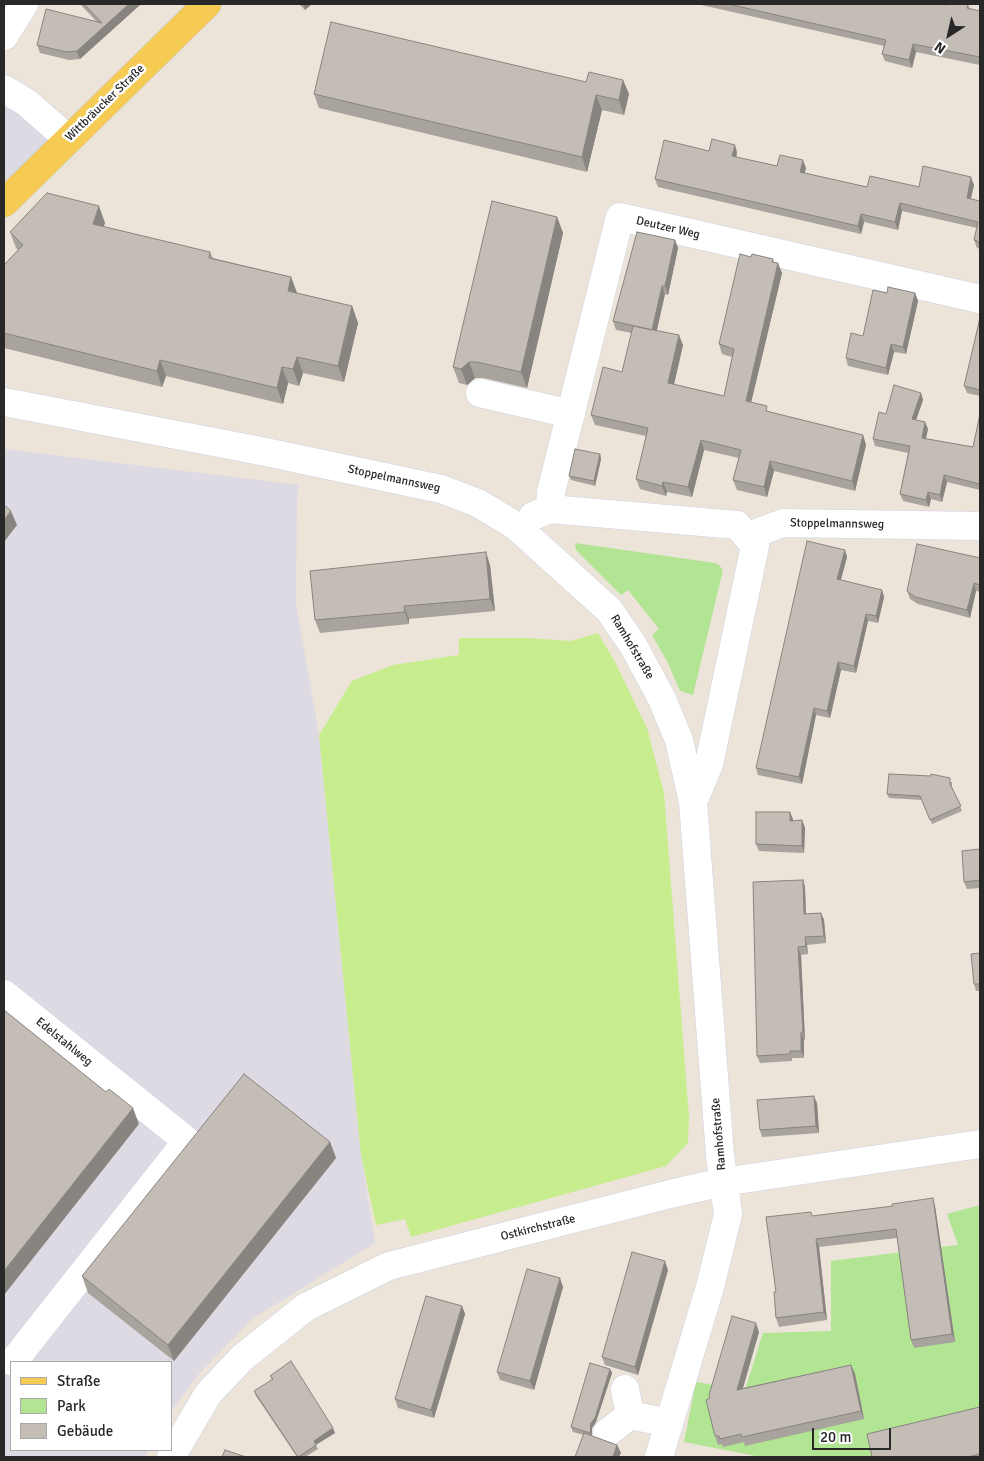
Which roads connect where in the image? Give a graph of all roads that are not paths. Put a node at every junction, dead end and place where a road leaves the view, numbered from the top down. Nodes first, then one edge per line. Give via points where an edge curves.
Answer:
1 (24, 4) edge
2 (207, 4) edge
3 (4, 36) edge
4 (4, 89) edge
5 (68, 139) junction
6 (4, 203) edge
7 (980, 299) edge
8 (480, 393) dead end
9 (4, 402) edge
10 (571, 414) junction
11 (550, 508) junction
12 (516, 526) junction
13 (980, 526) edge
14 (748, 536) junction
15 (693, 802) junction
16 (4, 994) edge
17 (980, 1144) edge
18 (724, 1182) junction
19 (14, 1361) edge
20 (669, 1423) junction
21 (607, 1433) dead end
22 (171, 1457) edge
23 (659, 1457) edge

1 - 3 street
2 - 5 main road, Wittbräucker Straße
4 - 5 street via 26,102
5 - 6 main road, Wittbräucker Straße
7 - 10 street, Deutzer Weg via 620,217
8 - 10 street
9 - 12 street, Stoppelmannsweg via 441,488 478,503
10 - 11 street, Deutzer Weg
11 - 12 street
11 - 14 street via 737,525
12 - 15 street, Ramhofstraße via 609,610 633,644 679,740
13 - 14 street, Stoppelmannsweg via 783,523
14 - 15 street, Ramhofstraße via 755,546 709,764
15 - 18 street, Ramhofstraße
16 - 19 street, Edelstahlweg via 188,1141
17 - 18 street, Ostkirchstraße
18 - 20 street, Ramhofstraße via 728,1214 723,1241
18 - 22 street, Ostkirchstraße via 389,1266 306,1307 242,1358 208,1394
20 - 21 street via 628,1402
20 - 23 street, Ramhofstraße

